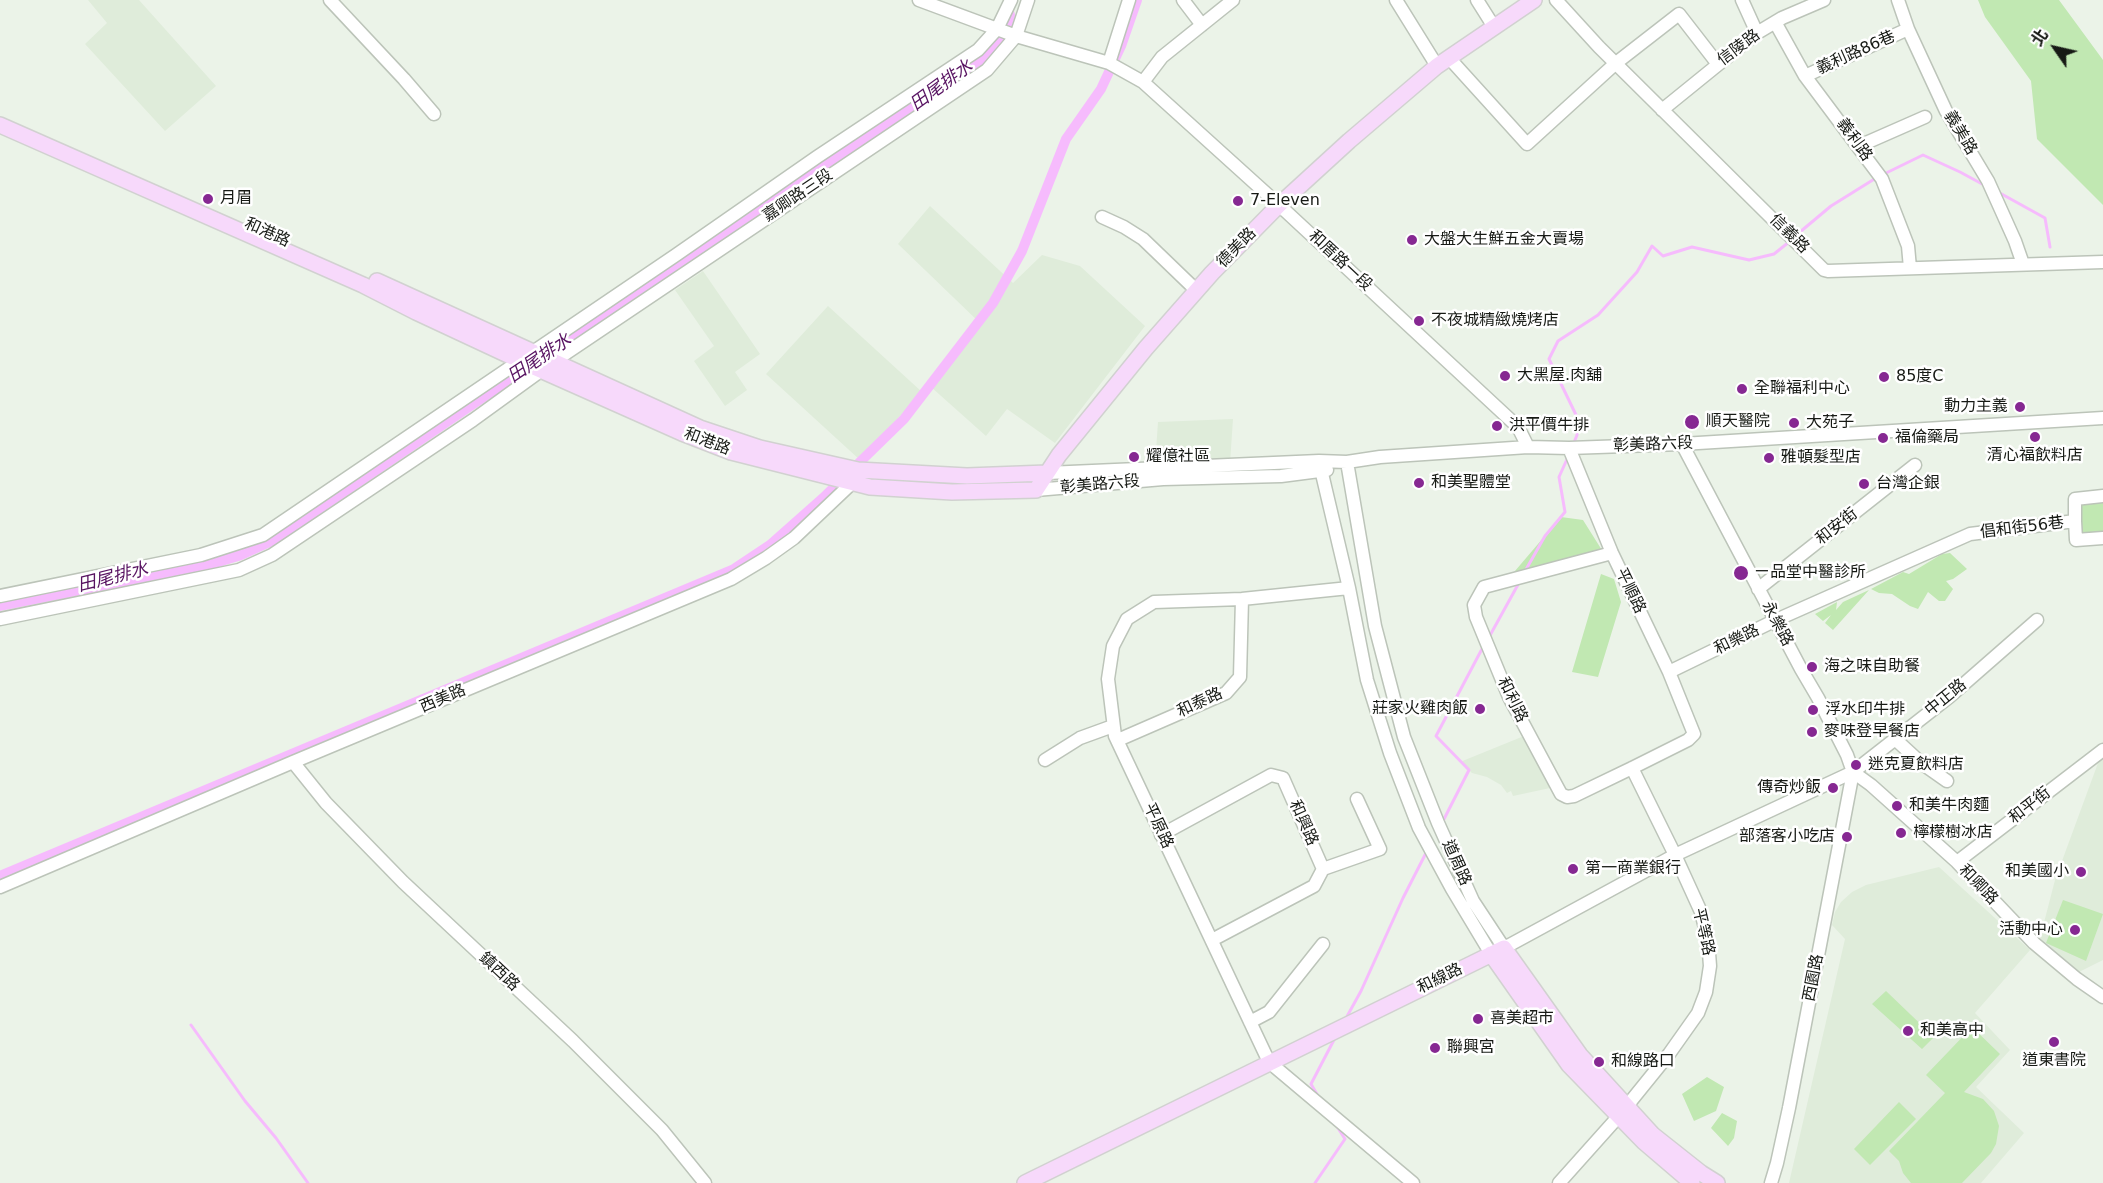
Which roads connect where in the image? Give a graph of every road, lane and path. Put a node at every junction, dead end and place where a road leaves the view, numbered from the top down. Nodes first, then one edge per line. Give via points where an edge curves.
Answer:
1 (330, 0) edge
2 (919, 0) edge
3 (1011, 0) edge
4 (1028, 0) edge
5 (1129, 0) edge
6 (1183, 0) edge
7 (1233, 0) edge
8 (1396, 0) edge
9 (1477, 0) edge
10 (1534, 0) edge
11 (1556, 0) edge
12 (1742, 0) edge
13 (1824, 0) edge
14 (1898, 0) edge
15 (1775, 22) junction
16 (1202, 25) junction
17 (1494, 27) junction
18 (1908, 30) junction
19 (1008, 33) junction
20 (1756, 33) junction
21 (1109, 63) junction
22 (1443, 63) junction
23 (1616, 63) junction
24 (1717, 63) junction
25 (1805, 75) junction
26 (1143, 82) junction
27 (1662, 110) junction
28 (434, 114) dead end
29 (0, 115) edge
30 (1925, 117) dead end
31 (0, 125) edge
32 (1859, 146) junction
33 (1279, 205) junction
34 (1102, 217) dead end
35 (2103, 262) edge
36 (2023, 264) junction
37 (1910, 268) junction
38 (1197, 291) junction
39 (536, 361) junction
40 (2103, 418) edge
41 (1682, 444) junction
42 (1528, 447) junction
43 (1569, 448) junction
44 (1347, 462) junction
45 (1915, 465) dead end
46 (1320, 467) junction
47 (1047, 473) junction
48 (849, 474) junction
49 (953, 475) junction
50 (1036, 490) junction
51 (952, 492) junction
52 (2103, 496) edge
53 (2075, 521) junction
54 (1970, 534) joint
55 (263, 536) junction
56 (2103, 538) edge
57 (1612, 554) junction
58 (272, 555) junction
59 (1349, 588) junction
60 (1758, 589) junction
61 (0, 596) edge
62 (1242, 599) junction
63 (0, 618) edge
64 (1776, 620) junction
65 (2037, 620) dead end
66 (1669, 672) junction
67 (1113, 726) junction
68 (1694, 734) joint
69 (1895, 739) junction
70 (1118, 740) junction
71 (2103, 750) edge
72 (1046, 760) dead end
73 (293, 762) junction
74 (1632, 768) junction
75 (1853, 772) junction
76 (1947, 782) dead end
77 (1357, 799) dead end
78 (1161, 834) junction
79 (1675, 855) junction
80 (1957, 862) junction
81 (1323, 869) junction
82 (0, 887) edge
83 (1212, 940) junction
84 (1323, 944) dead end
85 (1497, 951) junction
86 (2103, 997) edge
87 (1250, 1022) junction
88 (1269, 1062) junction
89 (1623, 1111) junction
90 (705, 1183) edge
91 (1025, 1183) edge
92 (1413, 1183) edge
93 (1559, 1183) edge
94 (1692, 1183) edge
95 (1717, 1183) edge
96 (1771, 1183) edge

1 - 28 street
2 - 19 street, 和厝路一段
3 - 19 street, 嘉卿路三段
4 - 19 street, 嘉卿路三段
5 - 21 street
6 - 16 street
7 - 16 street
8 - 22 street
9 - 17 street
10 - 17 main road, 德美路
11 - 23 street, 信義路
12 - 20 street
13 - 15 street, 信陵路
14 - 18 street, 義美路
15 - 20 street, 信陵路
15 - 25 street, 義利路
16 - 26 street via 1162,57
17 - 22 main road, 德美路
18 - 25 street, 義利路86巷
18 - 36 street, 義美路 via 1946,111 1992,189
19 - 21 street, 和厝路一段
19 - 39 street, 嘉卿路三段 via 817,157 676,255
19 - 39 street, 嘉卿路三段 via 987,70
20 - 24 street, 信陵路
21 - 26 street, 和厝路一段
22 - 23 street via 1527,144
22 - 33 main road, 德美路
23 - 24 street via 1679,14
23 - 27 street, 信義路
24 - 27 street, 信陵路
25 - 32 street, 義利路
26 - 33 street, 和厝路一段
27 - 37 street, 信義路 via 1824,270
29 - 39 main road, 和港路 via 406,294
30 - 32 street
31 - 39 main road, 和港路 via 416,312
32 - 37 street, 義利路 via 1882,179 1908,246
33 - 38 main road, 德美路
33 - 42 street, 和厝路一段 via 1518,427
34 - 38 street via 1143,239
35 - 36 street, 信義路
36 - 37 street, 信義路
38 - 47 main road, 德美路 via 1146,348
39 - 48 main road, 和港路 via 700,428
39 - 55 street
39 - 58 street via 473,420
40 - 41 street, 彰美路六段
41 - 43 street, 彰美路六段
41 - 60 street, 永樂路
42 - 43 street, 彰美路六段
42 - 44 street, 彰美路六段
43 - 57 street, 平順路
44 - 46 street, 彰美路六段
44 - 85 street, 道周路 via 1375,626 1404,737 1438,823
45 - 60 street, 和安街
46 - 47 street, 彰美路六段
46 - 50 street, 彰美路六段 via 1281,476 1163,479
46 - 59 street, 道周路
47 - 49 main road, 彰美路六段
47 - 50 main road, 德美路
48 - 49 main road, 彰美路六段
48 - 51 main road, 彰美路六段 via 870,487
48 - 73 street, 西美路 via 794,538 730,579
49 - 51 main road
50 - 51 main road, 彰美路六段
52 - 53 street via 2075,499
53 - 54 street, 倡和街56巷
53 - 56 street via 2076,540
54 - 64 street, 和樂路
55 - 58 street
55 - 61 street via 201,555
57 - 66 street, 平順路
57 - 74 street, 和利路 via 1484,587 1474,605 1509,697 1561,794 1574,796
58 - 63 street via 239,570
59 - 62 street, 平原路
59 - 85 street, 道周路 via 1367,680 1419,828 1452,889
60 - 64 street, 永樂路
62 - 67 street, 平原路 via 1154,602 1127,619 1113,646 1108,679
62 - 70 street, 和泰路 via 1240,677 1226,693
64 - 66 street, 和樂路
64 - 75 street, 永樂路
65 - 69 street, 中正路
66 - 68 street, 平順路
67 - 70 street, 平原路
67 - 72 street via 1080,738
68 - 74 street, 和利路
69 - 75 street, 中正路
69 - 76 street
70 - 78 street, 平原路
71 - 80 street, 和平街
73 - 82 street, 西美路
73 - 90 street, 鎮西路 via 326,803 403,882 662,1130
74 - 79 street, 平等路
75 - 79 street, 和線路
75 - 80 street, 和卿路
75 - 96 street, 西園路
77 - 81 street via 1380,849
78 - 81 street, 和興路 via 1271,776 1283,778
78 - 83 street, 平原路
79 - 85 street, 和線路
79 - 89 street, 平等路 via 1701,912 1708,940 1706,992 1698,1012 1669,1054
80 - 86 street, 和卿路 via 2034,943
81 - 83 street via 1314,886
83 - 87 street, 平原路
84 - 87 street via 1269,1012
85 - 88 main road, 和線路
85 - 89 main road, 道周路
87 - 88 street, 平原路
88 - 91 main road, 和線路
88 - 92 street, 平原路
89 - 93 street, 平等路
89 - 94 main road, 道周路
89 - 95 main road, 道周路

